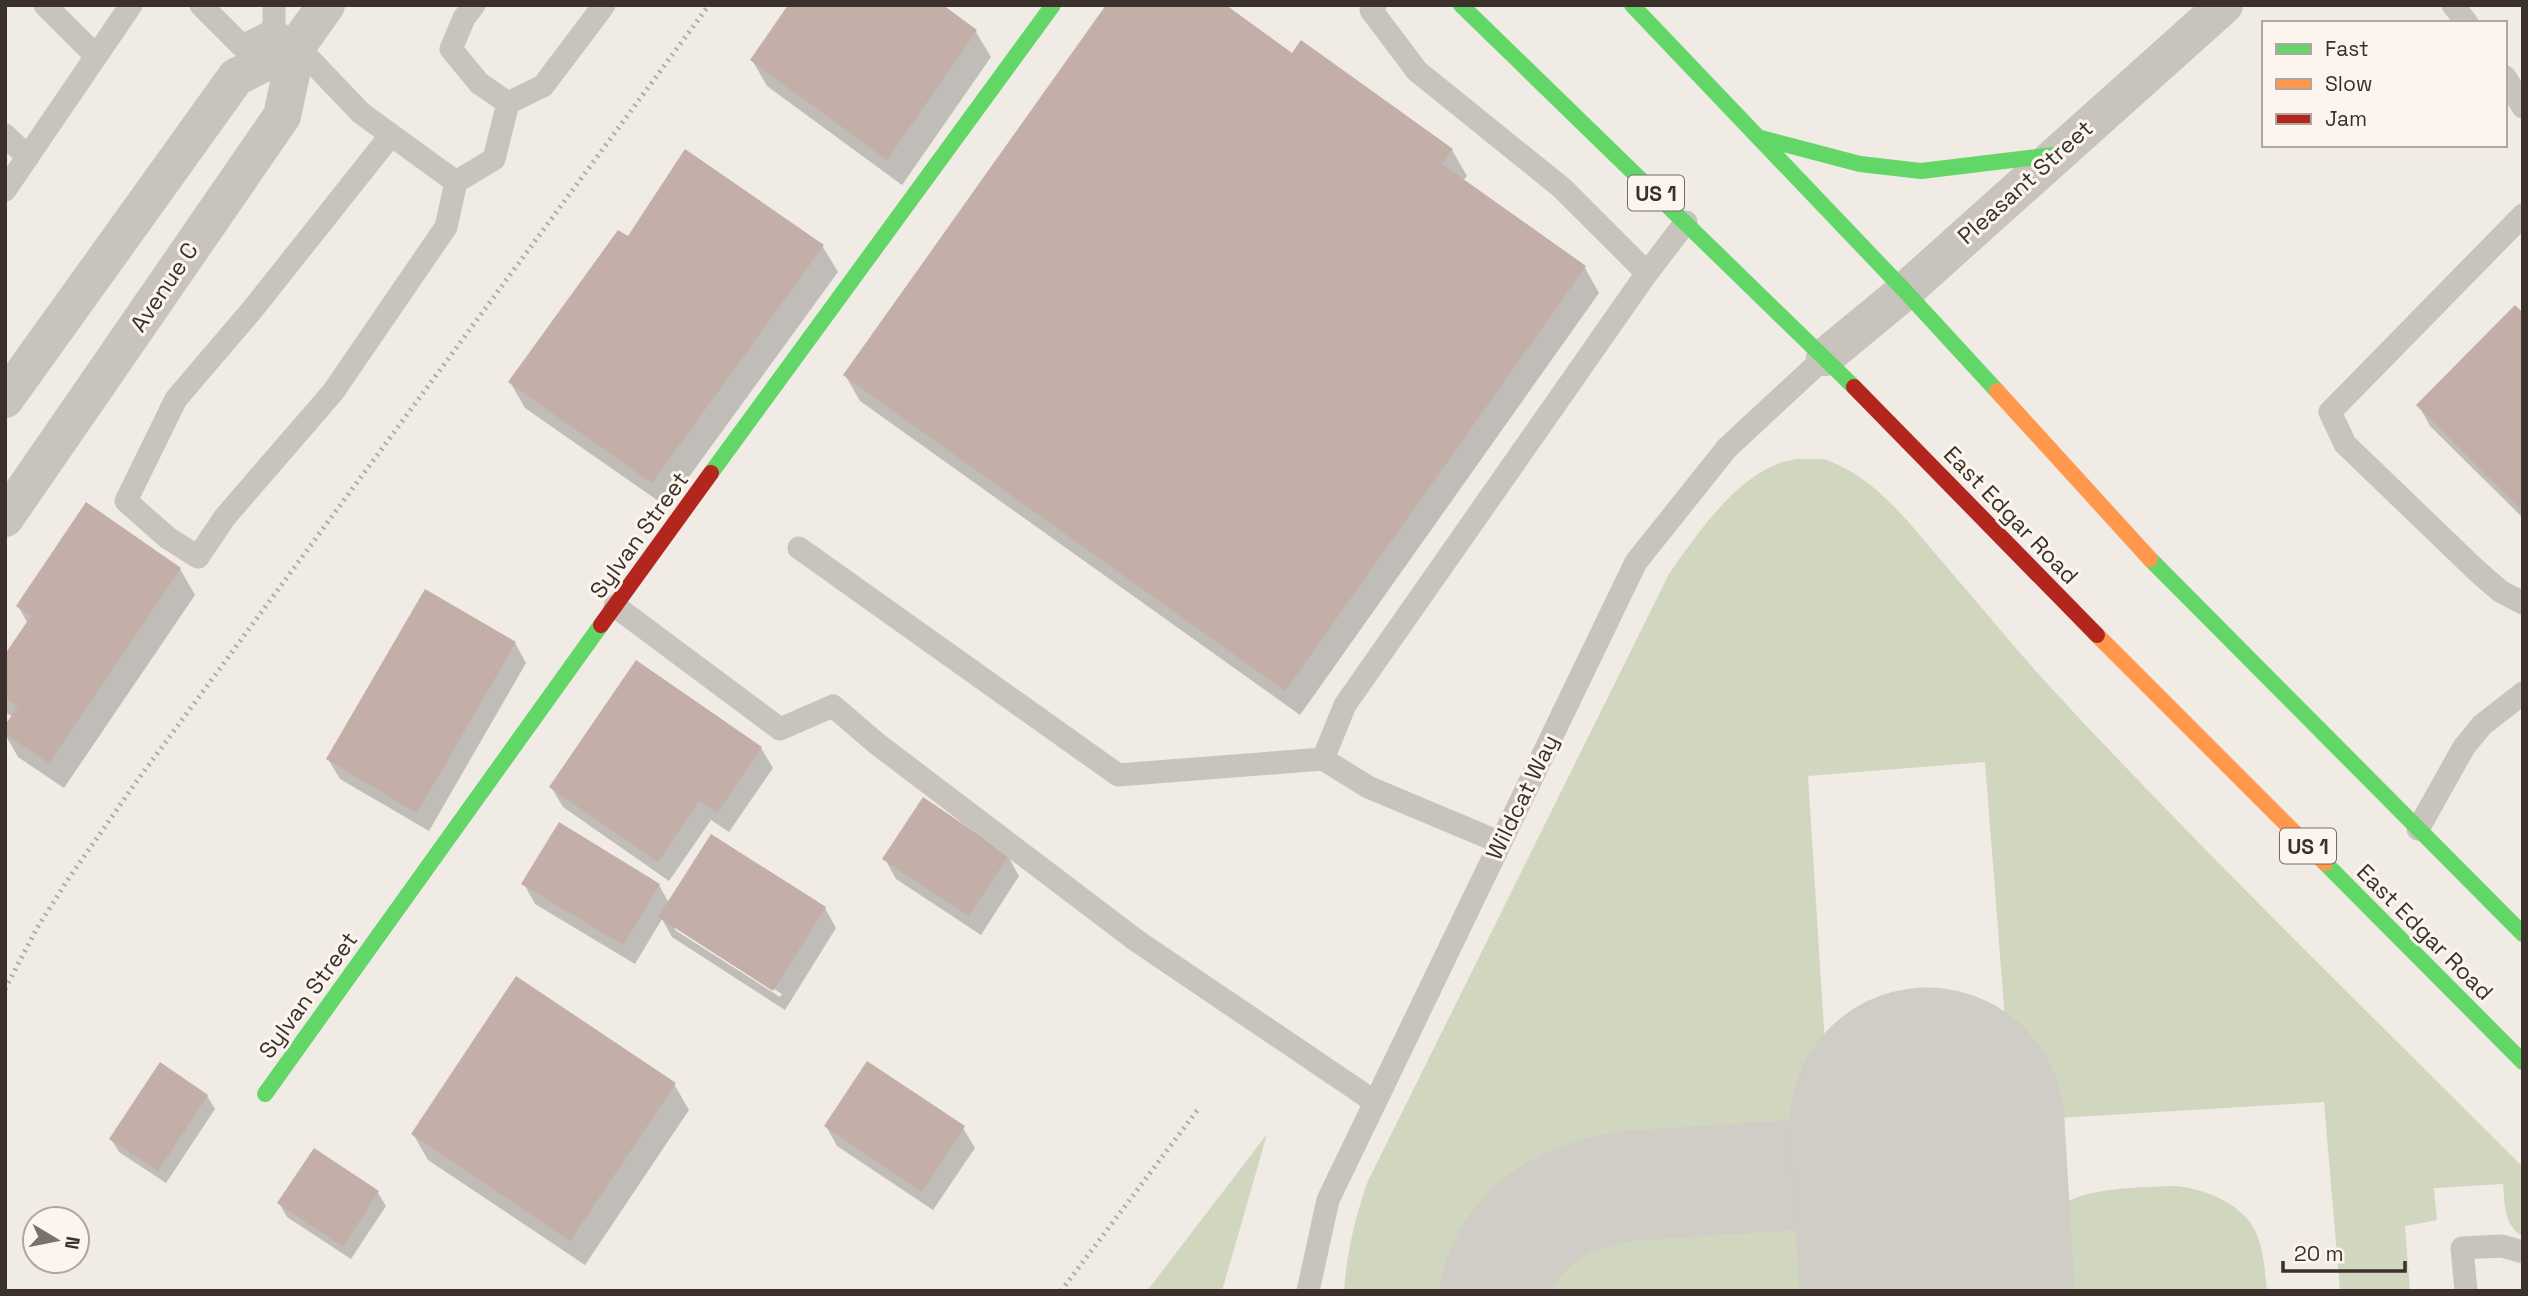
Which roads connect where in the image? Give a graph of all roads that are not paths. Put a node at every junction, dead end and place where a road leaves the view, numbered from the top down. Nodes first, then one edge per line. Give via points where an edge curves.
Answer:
1 (45, 5) edge
2 (131, 5) edge
3 (201, 5) edge
4 (274, 5) edge
5 (326, 5) edge
6 (474, 5) edge
7 (604, 5) edge
8 (1053, 5) edge
9 (1375, 5) edge
10 (1461, 5) edge
11 (1632, 5) edge
12 (2224, 5) edge
13 (2453, 5) edge
14 (2466, 21) edge
15 (286, 38) junction
16 (96, 56) junction
17 (2507, 79) edge
18 (508, 103) junction
19 (2523, 107) edge
20 (5, 135) edge
21 (391, 135) junction
22 (1761, 138) junction
23 (2054, 155) junction
24 (28, 158) junction
25 (456, 181) junction
26 (5, 190) edge
27 (2523, 215) edge
28 (1686, 222) junction
29 (1647, 273) junction
30 (1905, 291) junction
31 (1825, 357) junction
32 (5, 399) edge
33 (5, 518) edge
34 (799, 548) dead end
35 (2523, 603) edge
36 (615, 606) junction
37 (2523, 692) edge
38 (1323, 759) junction
39 (2418, 829) junction
40 (1499, 842) junction
41 (2523, 934) edge
42 (2523, 1062) edge
43 (265, 1094) dead end
44 (1375, 1102) junction
45 (2523, 1252) edge
46 (1308, 1291) edge
47 (2466, 1291) edge

1 - 16 lane
2 - 16 lane
3 - 15 lane via 242,46
4 - 15 lane
5 - 15 street, Avenue C
6 - 18 lane via 451,50 479,83
7 - 18 lane via 543,86
8 - 36 main road, Sylvan Street
9 - 29 lane via 1371,10 1416,71 1562,188
10 - 28 main road, East Edgar Road / US 1
11 - 22 main road
12 - 23 street, Pleasant Street
13 - 14 lane
15 - 21 lane via 361,113
15 - 32 street, Avenue C via 236,76
15 - 33 street, Avenue C via 282,116
16 - 24 lane
17 - 19 lane
18 - 25 lane via 494,159
20 - 24 lane
21 - 25 lane
21 - 25 lane via 176,399 126,501 168,538 198,557 225,517 333,392 446,228
22 - 23 main road via 1839,160 1902,170
22 - 30 main road
23 - 30 street, Pleasant Street
24 - 26 lane
27 - 35 lane via 2330,412 2345,444 2476,570
28 - 29 lane
28 - 31 main road, East Edgar Road / US 1
29 - 38 lane via 1345,705
30 - 31 street, Pleasant Street
30 - 39 main road via 2147,556
31 - 40 lane, Wildcat Way via 1727,448 1636,562
31 - 42 main road, East Edgar Road / US 1
34 - 38 lane via 1118,775
36 - 43 main road, Sylvan Street
36 - 44 lane via 780,729 833,706 1137,941
37 - 39 lane via 2463,747
38 - 40 lane via 1368,787
39 - 41 main road
40 - 44 lane, Wildcat Way
44 - 46 lane, Wildcat Way via 1328,1200
45 - 47 lane via 2502,1246 2462,1248

